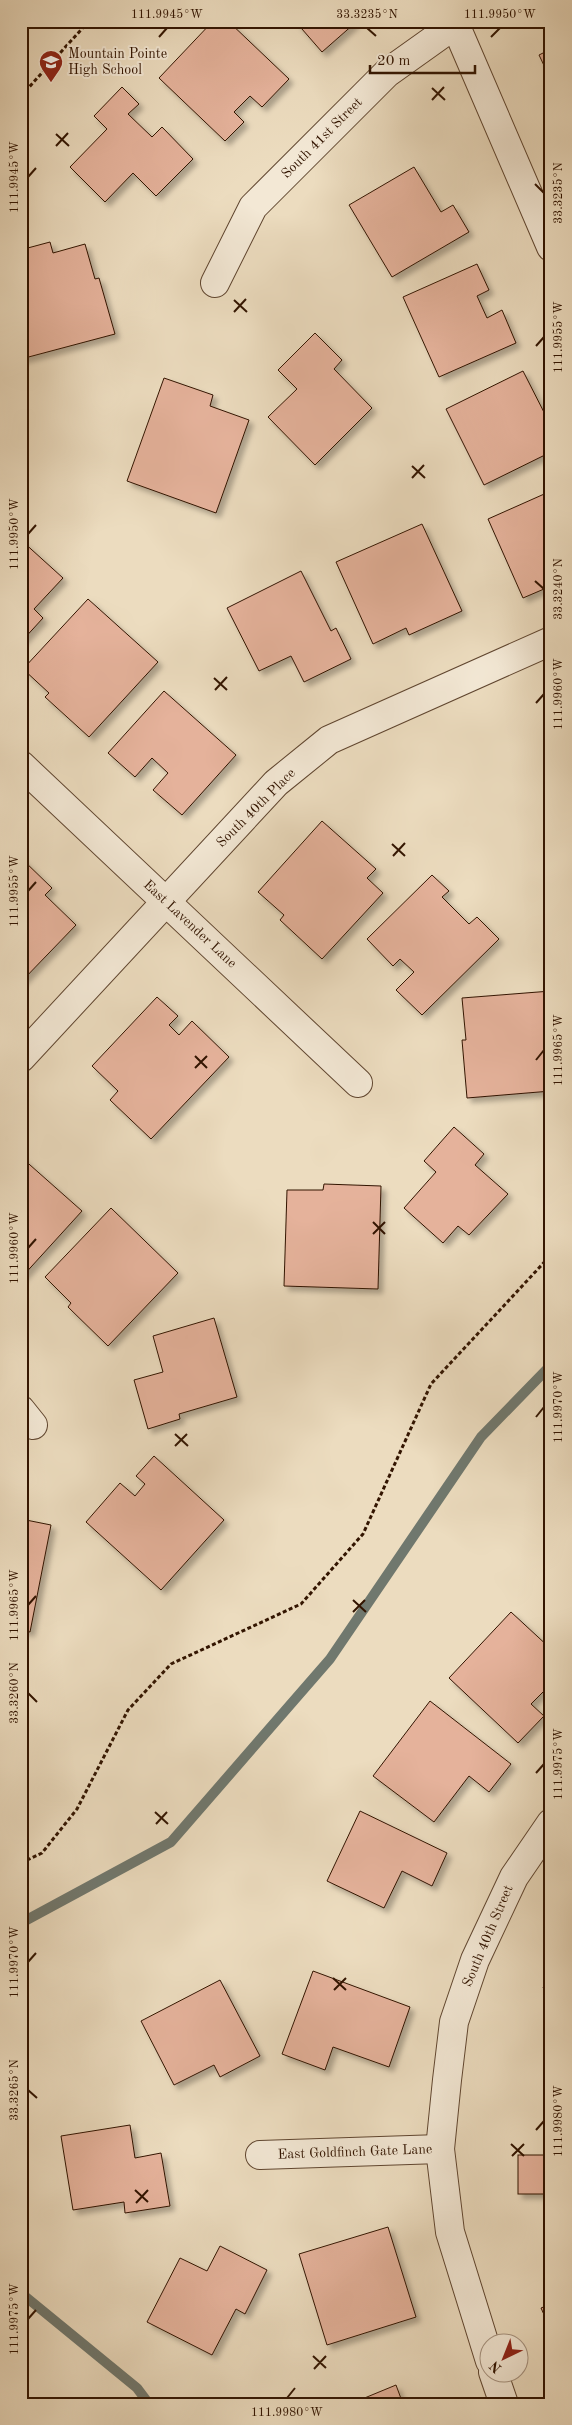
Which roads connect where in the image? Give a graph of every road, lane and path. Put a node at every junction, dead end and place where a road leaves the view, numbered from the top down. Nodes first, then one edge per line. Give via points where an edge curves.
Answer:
1 (89, 21) edge
2 (457, 23) edge
3 (21, 96) edge
4 (551, 247) edge
5 (215, 283) dead end
6 (551, 641) edge
7 (21, 765) edge
8 (166, 901) junction
9 (21, 1058) edge
10 (358, 1083) dead end
11 (551, 1255) edge
12 (551, 1823) edge
13 (21, 1863) edge
14 (440, 2149) junction
15 (260, 2155) dead end
16 (481, 2332) edge
17 (496, 2382) edge
18 (504, 2404) edge

1 - 3 path
2 - 4 street
2 - 5 street, South 41st Street via 387,73 253,207
6 - 8 street, South 40th Place via 329,740 276,783
7 - 8 street, East Lavender Lane
8 - 9 street, South 40th Place
8 - 10 street, East Lavender Lane
11 - 13 path via 431,1384 363,1534 301,1604 171,1664 128,1710 77,1809 42,1853
12 - 14 street, South 40th Street via 514,1878 475,1960 454,2022
14 - 15 street, East Goldfinch Gate Lane
14 - 16 street, East Goldfinch Gate Lane via 450,2232
17 - 18 street

